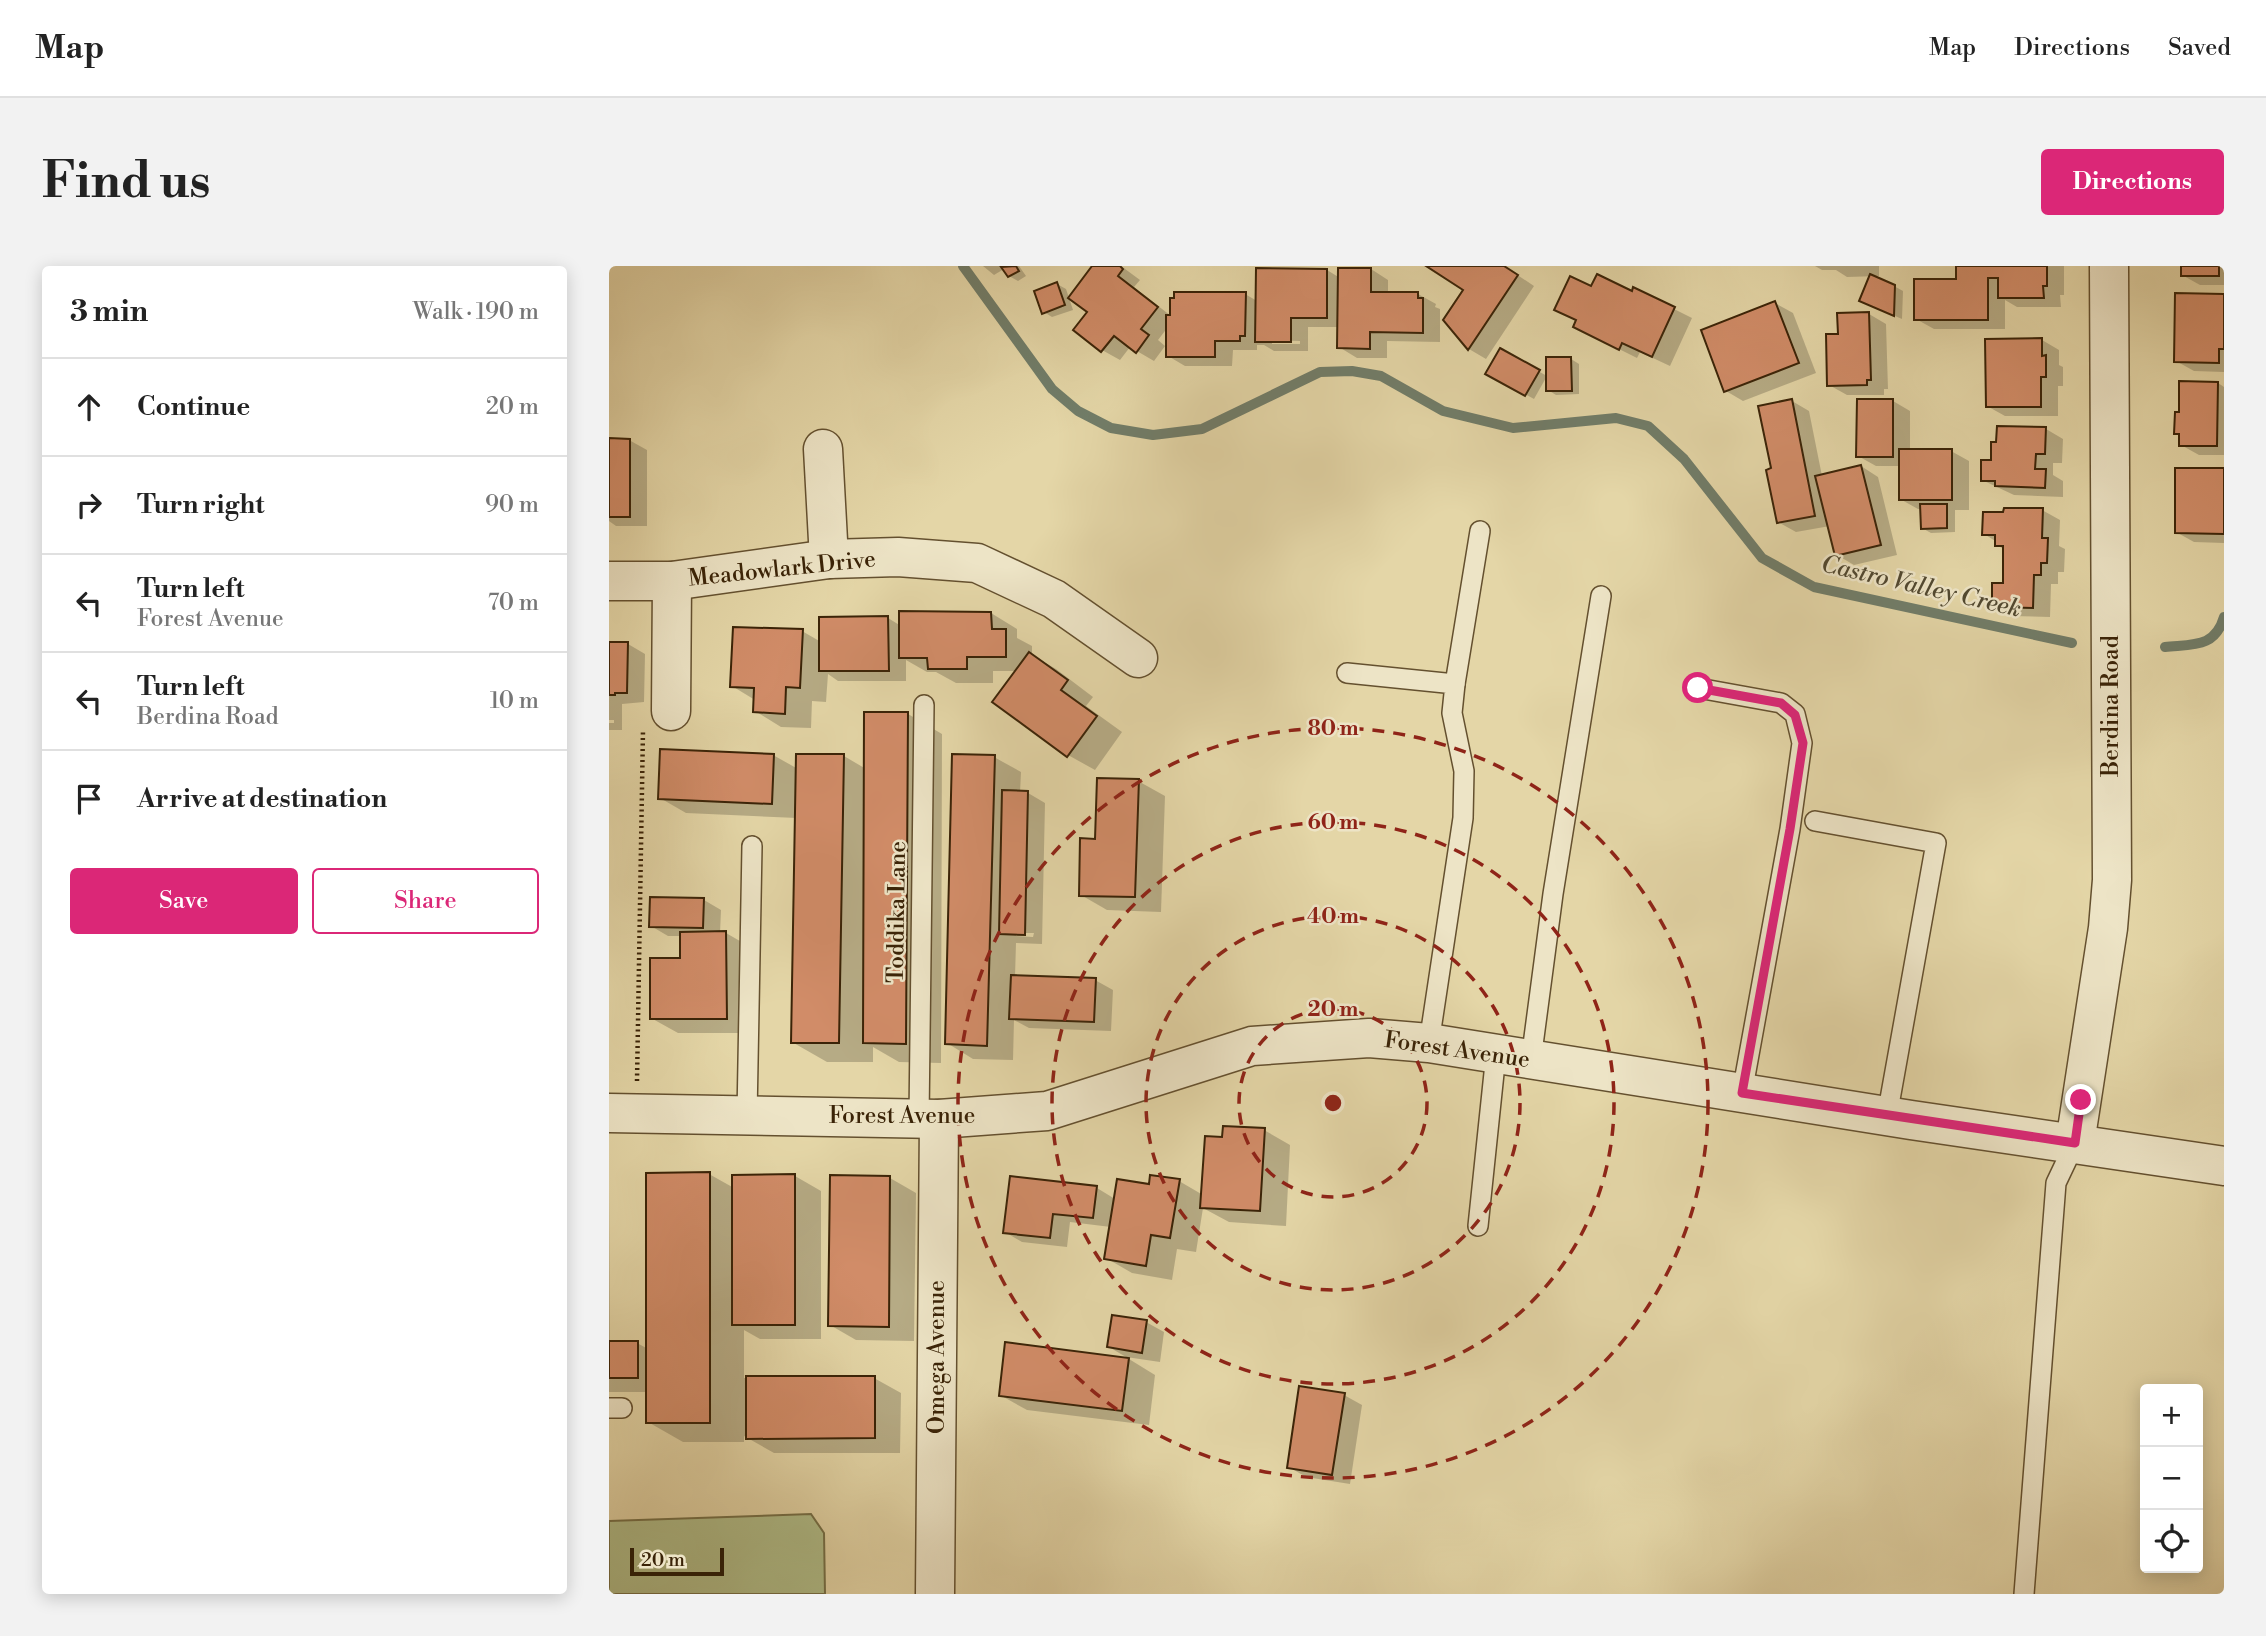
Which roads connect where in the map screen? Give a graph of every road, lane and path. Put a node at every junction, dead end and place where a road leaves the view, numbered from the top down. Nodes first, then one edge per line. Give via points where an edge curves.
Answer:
1 (2109, 266) edge
2 (823, 449) dead end
3 (1480, 531) dead end
4 (829, 559) junction
5 (609, 581) edge
6 (672, 581) junction
7 (1601, 596) dead end
8 (1138, 658) dead end
9 (1347, 673) dead end
10 (1455, 684) junction
11 (1698, 688) dead end
12 (924, 705) dead end
13 (657, 718) joint
14 (1815, 821) dead end
15 (752, 846) dead end
16 (1429, 1043) junction
17 (1513, 1057) junction
18 (1742, 1093) junction
19 (623, 1114) edge
20 (747, 1116) junction
21 (1887, 1116) junction
22 (929, 1119) junction
23 (2075, 1143) junction
24 (2224, 1166) edge
25 (1478, 1226) dead end
26 (935, 1594) edge
27 (2024, 1594) edge

1 - 23 street, Berdina Road via 2112,880
2 - 4 street
3 - 10 lane
4 - 6 street, Meadowlark Drive
4 - 8 street, Meadowlark Drive via 898,557 977,563 1054,599
5 - 6 street, Meadowlark Drive
6 - 13 street
7 - 17 lane via 1553,894
9 - 10 lane
10 - 16 lane via 1452,713 1464,771 1463,818
11 - 18 lane via 1781,703 1795,715 1803,743
12 - 22 lane, Toddika Lane
13 - 19 path
14 - 21 lane via 1936,843
15 - 20 lane
16 - 17 street, Forest Avenue
16 - 22 street, Forest Avenue via 1369,1038 1252,1046 1047,1111
17 - 18 street, Forest Avenue
17 - 25 lane
18 - 21 street, Forest Avenue
19 - 20 street, Forest Avenue
20 - 22 street, Forest Avenue
21 - 23 street, Forest Avenue
22 - 26 street, Omega Avenue
23 - 24 street, Forest Avenue
23 - 27 lane via 2056,1183

